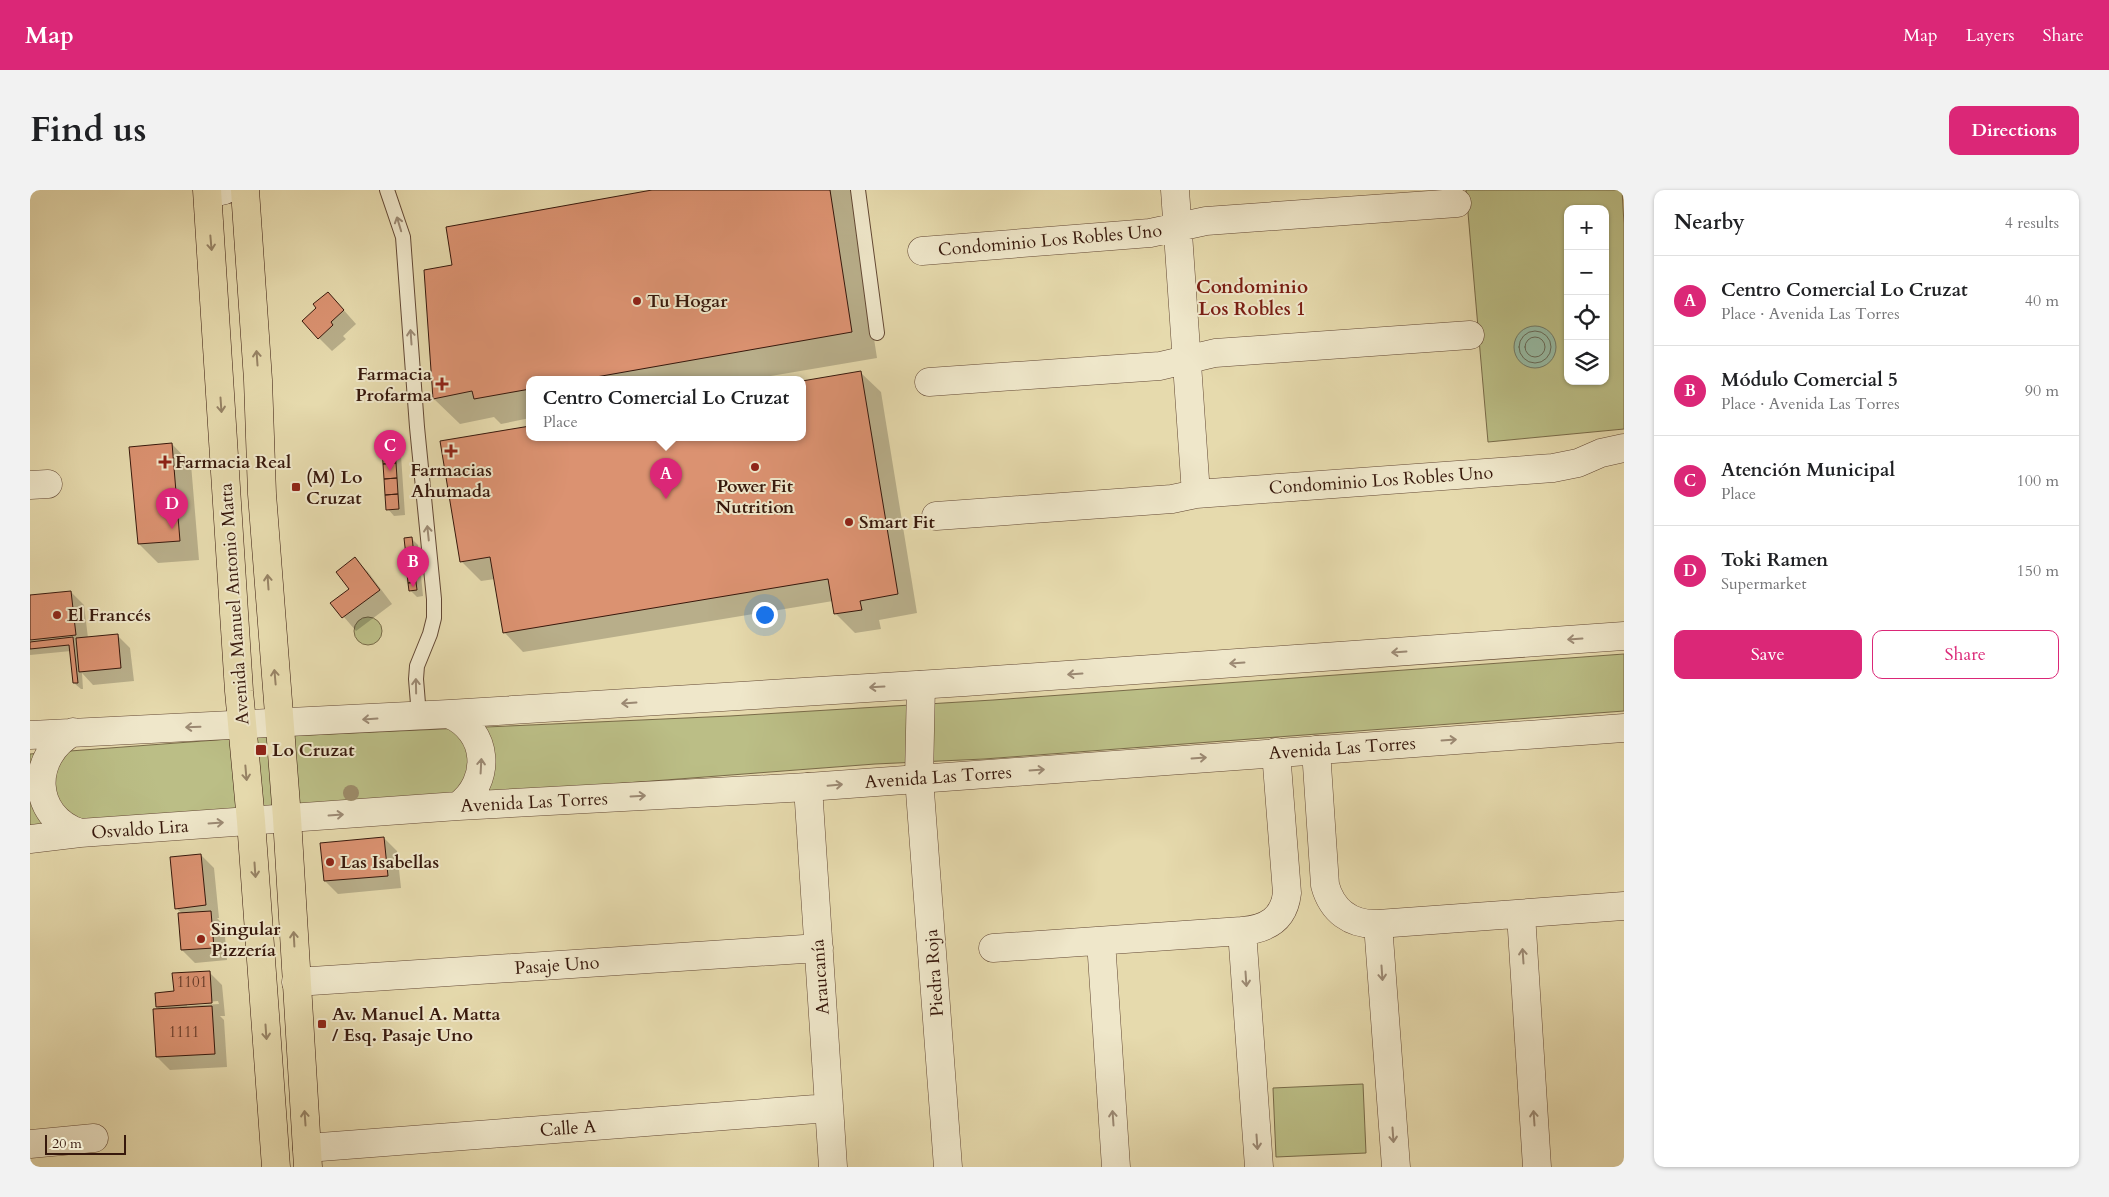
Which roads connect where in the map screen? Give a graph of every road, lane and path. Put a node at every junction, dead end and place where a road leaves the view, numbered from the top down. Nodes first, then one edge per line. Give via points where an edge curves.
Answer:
1 (244, 190) edge
2 (387, 190) edge
3 (858, 190) edge
4 (1176, 190) edge
5 (213, 191) edge
6 (1458, 202) dead end
7 (1178, 227) junction
8 (922, 251) dead end
9 (877, 333) dead end
10 (1470, 335) dead end
11 (1187, 360) junction
12 (929, 382) dead end
13 (1624, 448) edge
14 (1196, 494) junction
15 (936, 516) dead end
16 (1624, 636) edge
17 (921, 685) junction
18 (449, 714) junction
19 (418, 716) junction
20 (280, 724) junction
21 (242, 726) junction
22 (1624, 728) edge
23 (73, 732) junction
24 (30, 735) edge
25 (1316, 750) junction
26 (1276, 752) junction
27 (919, 778) junction
28 (808, 787) junction
29 (458, 806) junction
30 (287, 818) junction
31 (251, 821) junction
32 (80, 833) junction
33 (30, 839) edge
34 (1624, 906) edge
35 (1520, 914) junction
36 (1378, 924) junction
37 (1242, 931) junction
38 (1100, 941) junction
39 (819, 948) junction
40 (993, 948) dead end
41 (296, 982) junction
42 (829, 1108) junction
43 (94, 1138) dead end
44 (30, 1144) edge
45 (307, 1157) edge
46 (276, 1167) edge
47 (833, 1167) edge
48 (948, 1167) edge
49 (1116, 1167) edge
50 (1259, 1167) edge
51 (1396, 1167) edge
52 (1537, 1167) edge

20 -> 1 main road, Avenida Manuel Antonio Matta via 263,514 258,380
19 -> 2 lane via 417,666 430,634 434,599 403,237
3 - 9 lane
4 - 7 street, Condominio Los Robles Uno
5 -> 21 main road, Avenida Manuel Antonio Matta
6 - 7 street, Condominio Los Robles Uno via 1206,221
7 - 8 street, Condominio Los Robles Uno via 1150,233
7 - 11 street, Condominio Los Robles Uno
10 - 11 street via 1216,354
11 - 12 street via 1160,366
11 - 14 street, Condominio Los Robles Uno
13 - 14 street, Condominio Los Robles Uno via 1566,466
14 - 15 street, Condominio Los Robles Uno
16 -> 17 street
17 -> 18 street
17 - 27 street, Piedra Roja
18 - 19 street
29 -> 18 street via 472,794 478,783 482,756 469,728
19 -> 20 street
20 - 21 street
20 - 30 main road, Avenida Manuel Antonio Matta
21 -> 23 street
21 -> 31 main road, Avenida Manuel Antonio Matta
25 -> 22 street, Avenida Las Torres
23 - 24 street
23 - 32 street via 52,746 45,757 38,782 50,815 69,830
25 - 26 street, Avenida Las Torres
25 - 36 street via 1328,895 1348,918
27 -> 26 street, Avenida Las Torres
26 - 37 street via 1286,902 1271,924
28 -> 27 street, Avenida Las Torres
27 - 48 street, Piedra Roja
29 -> 28 street, Avenida Las Torres
28 - 39 street, Araucanía
30 -> 29 street, Avenida Las Torres
30 - 31 street, Avenida Las Torres
41 -> 30 main road, Avenida Manuel Antonio Matta
32 -> 31 street, Osvaldo Lira
31 -> 46 main road, Avenida Manuel Antonio Matta
32 - 33 street, Osvaldo Lira
34 - 35 street
35 - 36 street
52 -> 35 street
36 -> 51 street
37 - 38 street
37 -> 50 street
38 - 40 street
49 -> 38 street
39 - 41 street, Pasaje Uno
39 - 42 street, Araucanía
45 -> 41 main road, Avenida Manuel Antonio Matta
42 - 45 street, Calle A
42 - 47 street, Araucanía
43 - 44 street

